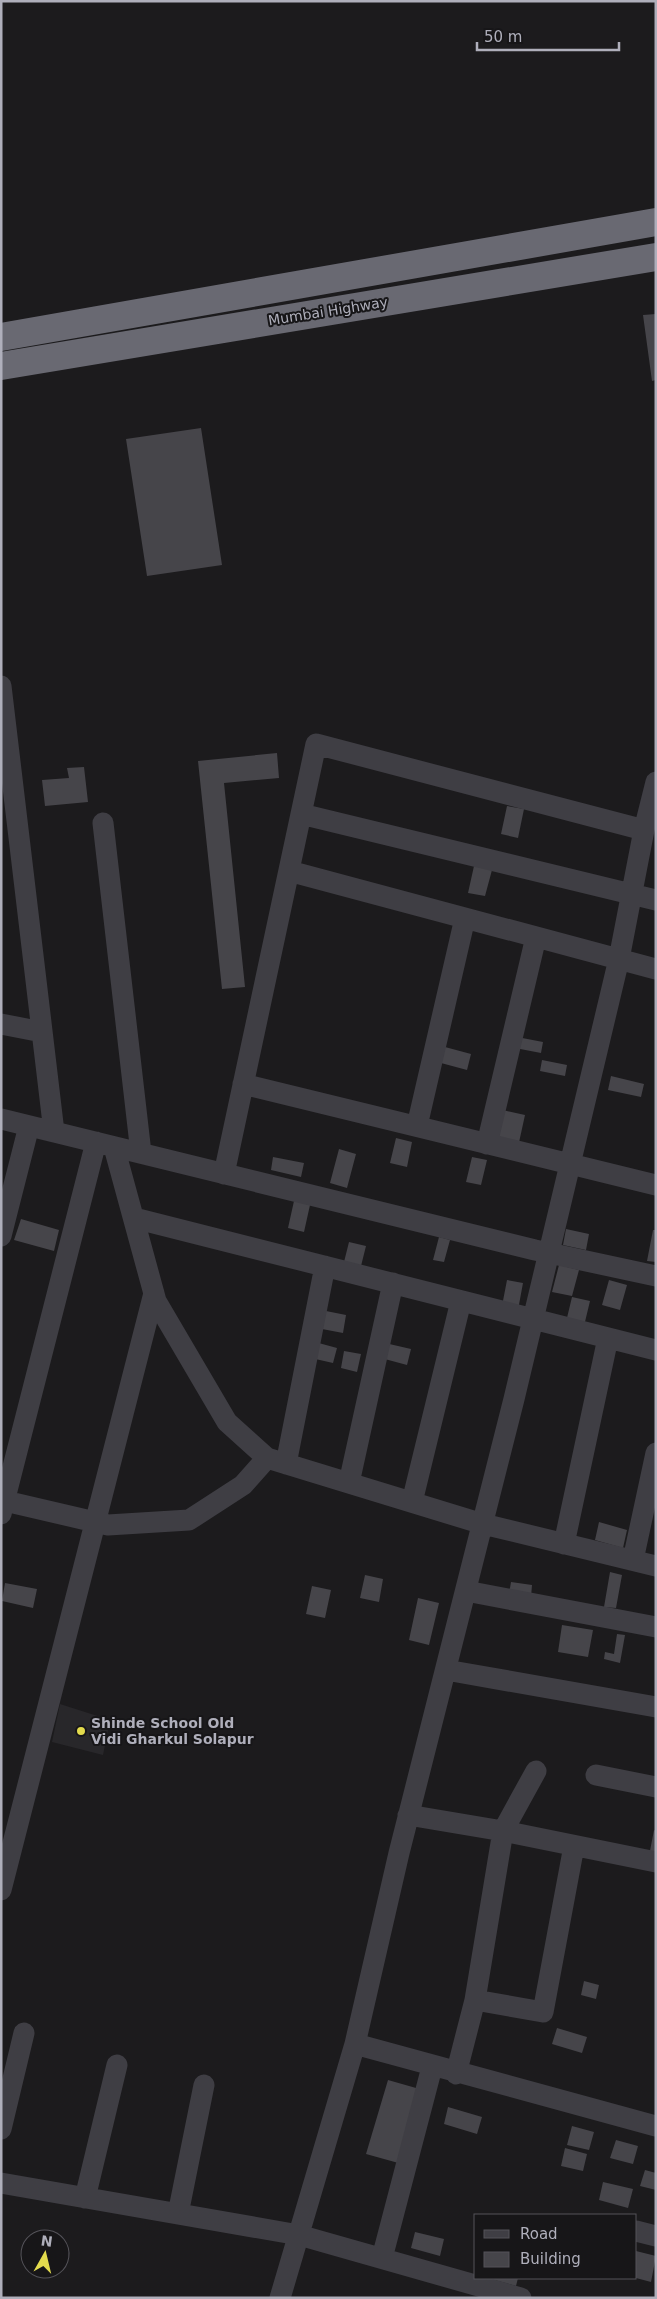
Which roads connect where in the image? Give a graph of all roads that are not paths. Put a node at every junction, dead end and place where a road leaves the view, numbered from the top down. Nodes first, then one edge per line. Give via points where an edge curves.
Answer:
1 (656, 222) edge
2 (656, 258) edge
3 (1, 337) edge
4 (1, 366) edge
5 (1, 686) edge
6 (3, 715) edge
7 (656, 782) edge
8 (301, 814) junction
9 (103, 824) dead end
10 (644, 830) junction
11 (289, 871) junction
12 (630, 894) junction
13 (656, 900) edge
14 (465, 918) junction
15 (536, 938) junction
16 (619, 959) junction
17 (656, 969) edge
18 (1, 1024) edge
19 (42, 1032) junction
20 (243, 1084) junction
21 (1, 1119) edge
22 (29, 1126) junction
23 (417, 1126) junction
24 (54, 1132) junction
25 (105, 1144) junction
26 (487, 1144) junction
27 (141, 1153) junction
28 (570, 1164) junction
29 (224, 1174) junction
30 (656, 1185) edge
31 (6, 1198) edge
32 (134, 1218) junction
33 (1, 1236) edge
34 (549, 1253) junction
35 (325, 1266) junction
36 (656, 1276) edge
37 (393, 1284) junction
38 (154, 1294) junction
39 (461, 1301) junction
40 (533, 1319) junction
41 (608, 1338) junction
42 (656, 1350) edge
43 (656, 1453) edge
44 (277, 1461) junction
45 (349, 1483) junction
46 (412, 1502) junction
47 (3, 1507) edge
48 (96, 1522) junction
49 (483, 1524) junction
50 (564, 1544) junction
51 (633, 1560) junction
52 (656, 1566) edge
53 (466, 1591) junction
54 (656, 1627) edge
55 (446, 1670) junction
56 (656, 1706) edge
57 (536, 1771) dead end
58 (596, 1775) dead end
59 (656, 1787) edge
60 (408, 1815) junction
61 (503, 1831) junction
62 (574, 1846) junction
63 (656, 1862) edge
64 (1, 1890) edge
65 (475, 2000) junction
66 (24, 2033) dead end
67 (354, 2044) junction
68 (117, 2065) dead end
69 (432, 2067) junction
70 (456, 2074) junction
71 (204, 2085) dead end
72 (656, 2126) edge
73 (1, 2129) edge
74 (1, 2183) edge
75 (85, 2198) junction
76 (178, 2214) junction
77 (637, 2231) edge
78 (298, 2235) junction
79 (656, 2236) edge
80 (382, 2258) junction
81 (280, 2298) edge
82 (521, 2298) edge

1 - 3 highway
2 - 4 highway, Mumbai Highway
5 - 6 street
6 - 19 street
7 - 10 street
8 - 10 street via 316,744
8 - 11 street
8 - 12 street
9 - 27 street
10 - 12 street
11 - 14 street
11 - 20 street
12 - 13 street
12 - 16 street
14 - 15 street
14 - 23 street
15 - 16 street
15 - 26 street
16 - 17 street
16 - 28 street
18 - 19 street
19 - 24 street
20 - 23 street
20 - 29 street
21 - 22 street
22 - 24 street
22 - 31 street
23 - 26 street
24 - 25 street
25 - 27 street
25 - 32 street
25 - 47 street
26 - 28 street
27 - 29 street
28 - 30 street
28 - 34 street
29 - 34 street
31 - 33 street
32 - 35 street
32 - 38 street
34 - 36 street
34 - 40 street
35 - 37 street
35 - 44 street
37 - 39 street
37 - 45 street
38 - 44 street via 227,1422
38 - 48 street
39 - 40 street
39 - 46 street
40 - 41 street
40 - 49 street
41 - 42 street
41 - 50 street
43 - 51 street
44 - 45 street
44 - 48 street via 189,1520 108,1525
45 - 46 street
46 - 49 street
47 - 48 street
48 - 64 street
49 - 50 street
49 - 53 street
50 - 51 street
51 - 52 street
53 - 54 street
53 - 55 street
55 - 56 street
55 - 60 street
57 - 61 street
58 - 59 street
60 - 61 street
60 - 67 street
61 - 62 street
61 - 65 street
62 - 63 street
62 - 65 street via 543,2012
65 - 70 street
66 - 73 street
67 - 69 street
67 - 78 street
68 - 75 street
69 - 70 street
69 - 80 street
70 - 72 street
71 - 76 street
74 - 75 street
75 - 76 street
76 - 78 street
77 - 79 street
78 - 80 street
78 - 81 street
80 - 82 street

